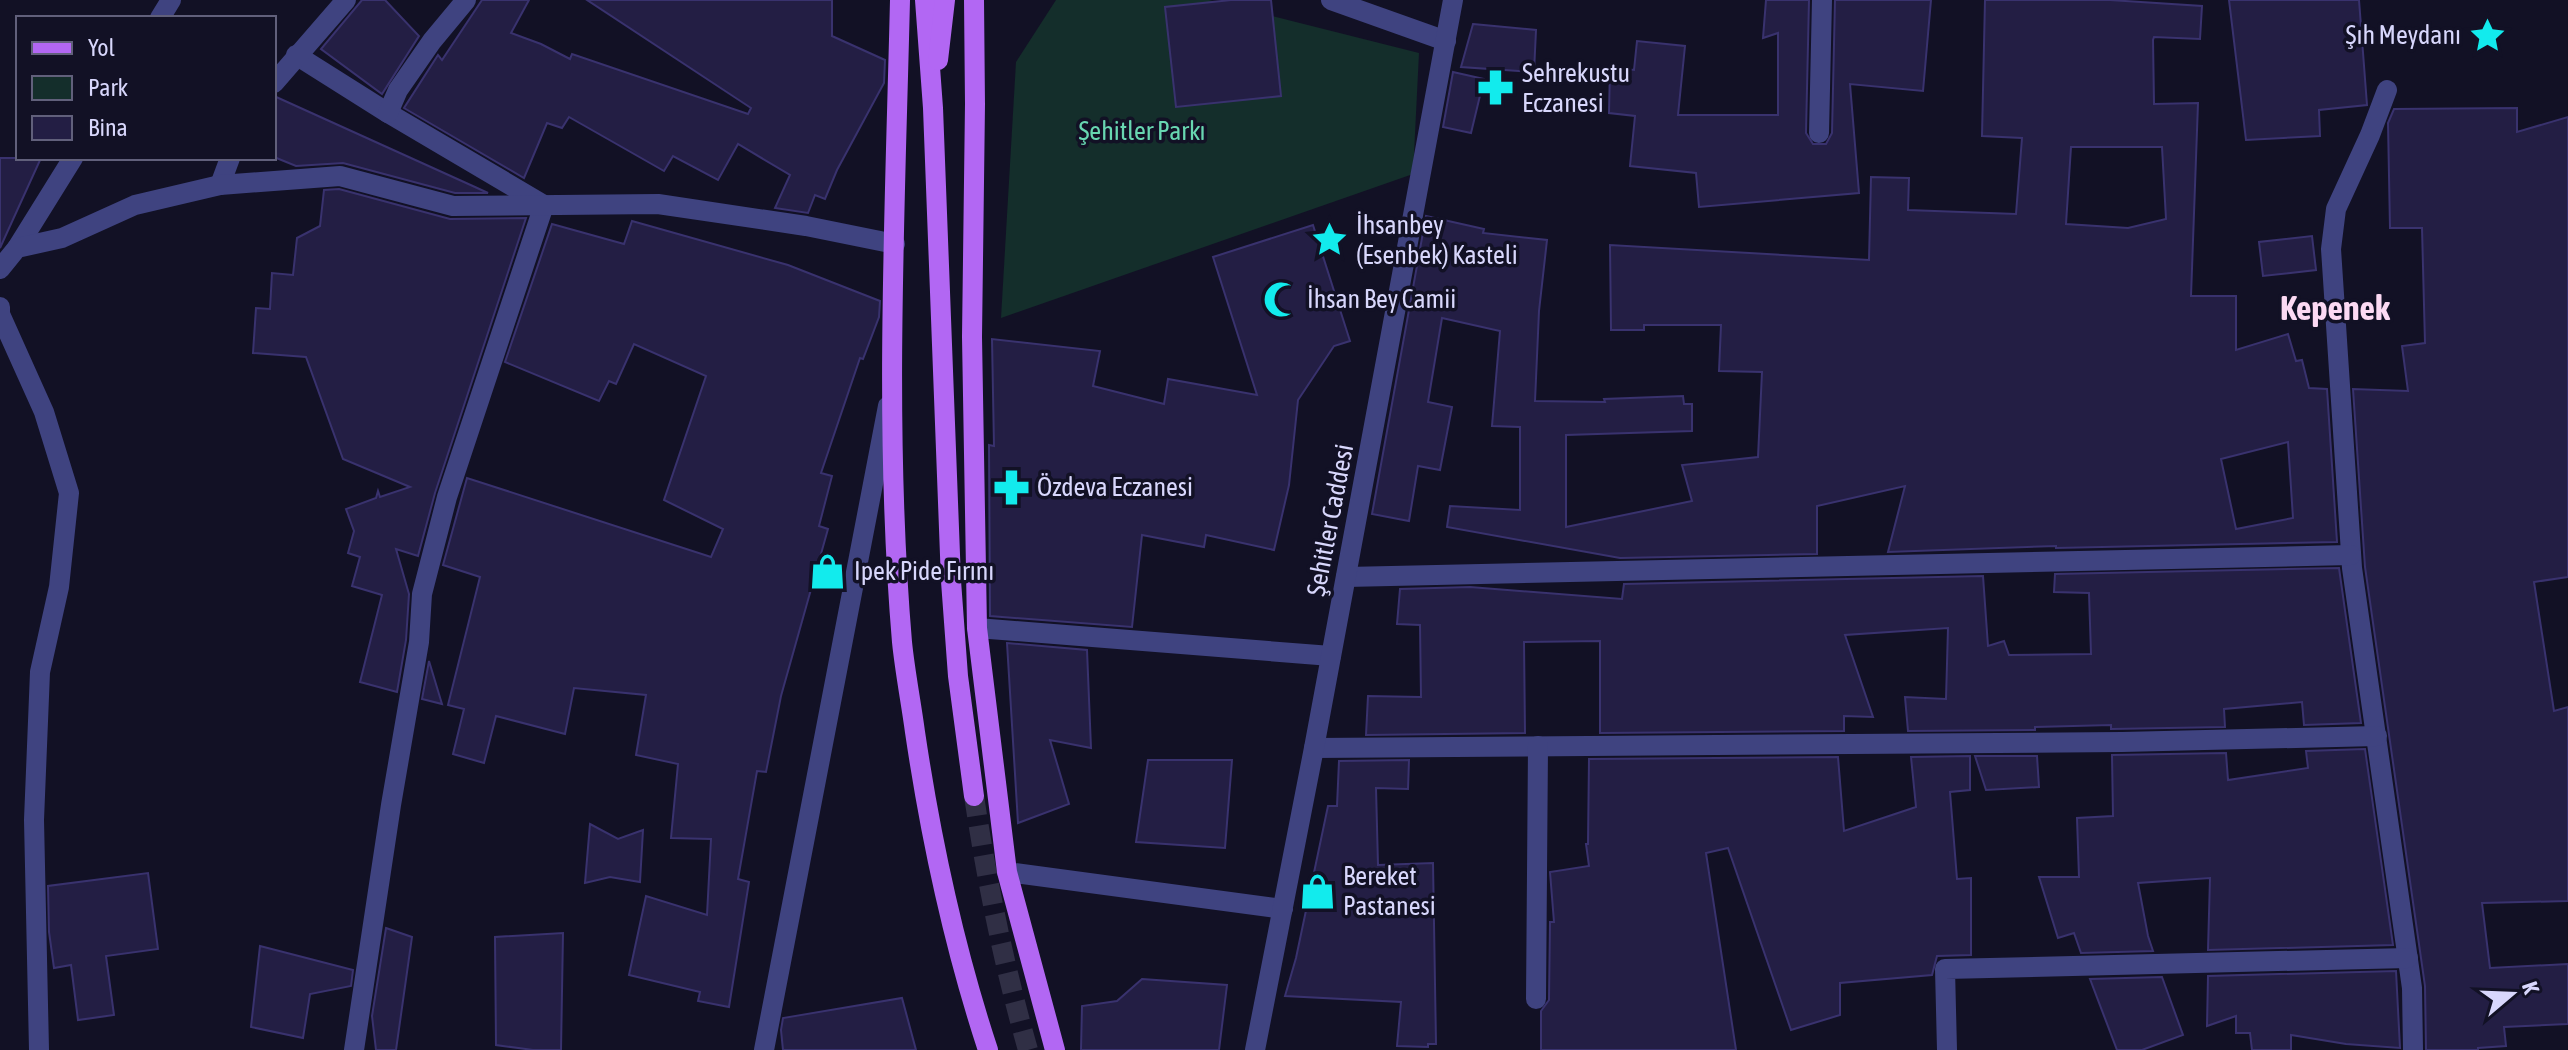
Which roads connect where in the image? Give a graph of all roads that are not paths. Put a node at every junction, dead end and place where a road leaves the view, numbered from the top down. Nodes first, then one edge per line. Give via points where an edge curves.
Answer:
1 (346, 0) edge
2 (466, 0) edge
3 (900, 0) edge
4 (925, 0) edge
5 (945, 0) edge
6 (974, 0) edge
7 (1331, 0) edge
8 (1453, 0) edge
9 (1822, 0) edge
10 (1446, 41) junction
11 (296, 55) junction
12 (276, 80) edge
13 (2387, 90) dead end
14 (933, 108) junction
15 (388, 113) junction
16 (1819, 133) dead end
17 (72, 160) edge
18 (229, 160) edge
19 (220, 185) junction
20 (544, 205) junction
21 (895, 244) junction
22 (17, 248) junction
23 (0, 269) edge
24 (0, 307) edge
25 (893, 374) junction
26 (2351, 555) junction
27 (1346, 577) junction
28 (977, 628) junction
29 (1331, 656) junction
30 (2377, 736) junction
31 (1538, 746) junction
32 (1314, 748) junction
33 (974, 796) tunnel mouth
34 (1007, 872) junction
35 (1283, 909) junction
36 (2408, 958) junction
37 (1536, 999) dead end
38 (39, 1050) edge
39 (354, 1050) edge
40 (764, 1050) edge
41 (988, 1050) edge
42 (1055, 1050) edge
43 (1255, 1050) edge
44 (1947, 1050) edge
45 (2413, 1050) edge

1 - 11 street
2 - 15 street via 398,90
3 - 21 main road
4 - 14 main road
5 - 14 main road
6 - 28 main road
7 - 10 street
8 - 10 street, Şehitler Caddesi
9 - 16 street
10 - 27 street, Şehitler Caddesi
11 - 12 street
11 - 15 street
13 - 26 street via 2336,209 2331,249
14 - 33 main road via 951,581
15 - 20 street
17 - 22 street
18 - 19 street
19 - 20 street via 340,176 453,206
19 - 22 street via 135,205 62,238
20 - 21 street via 658,204
20 - 39 street via 447,497 422,594 419,642
21 - 25 main road
22 - 23 street
24 - 38 street via 44,412 69,493 59,587 40,672 34,820
25 - 40 street
25 - 41 main road via 903,644 925,796 964,977
26 - 27 street
26 - 30 street
27 - 29 street, Şehitler Caddesi
28 - 29 street
28 - 34 main road
29 - 32 street, Şehitler Caddesi
30 - 31 street
30 - 36 street
31 - 32 street
31 - 37 street
32 - 35 street, Şehitler Caddesi
34 - 35 street
34 - 42 main road
35 - 43 street, Şehitler Caddesi
36 - 44 street via 1945,969
36 - 45 street

